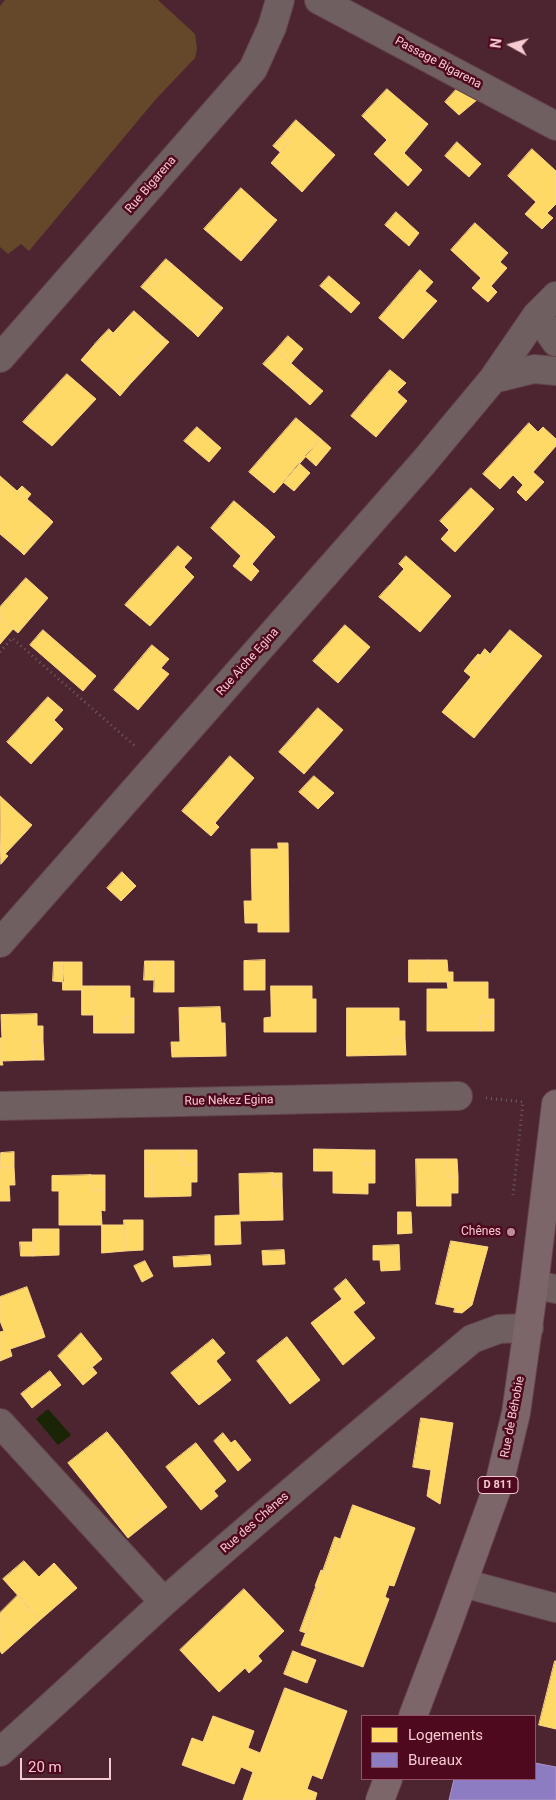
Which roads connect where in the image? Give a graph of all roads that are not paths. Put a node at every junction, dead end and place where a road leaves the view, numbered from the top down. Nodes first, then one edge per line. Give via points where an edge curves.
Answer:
1 (280, 0) edge
2 (319, 0) edge
3 (556, 126) edge
4 (556, 296) edge
5 (537, 315) junction
6 (556, 342) edge
7 (0, 358) edge
8 (556, 371) edge
9 (493, 379) junction
10 (0, 943) edge
11 (458, 1096) road end
12 (556, 1104) edge
13 (0, 1106) edge
14 (547, 1242) edge
15 (545, 1287) edge
16 (528, 1328) junction
17 (0, 1423) edge
18 (463, 1583) junction
19 (164, 1602) junction
20 (556, 1608) edge
21 (412, 1715) edge
22 (0, 1752) edge
23 (388, 1780) edge
24 (380, 1800) edge

1 - 7 street, Rue Bigarena via 253,69
2 - 3 street, Passage Bigarena
4 - 5 street, Rue Aiche Egina
5 - 6 street
5 - 9 street, Rue Aiche Egina
8 - 9 street via 534,369
9 - 10 street, Rue Aiche Egina via 423,464
11 - 13 street, Rue Nekez Egina
12 - 14 main road, Rue de Béhobie / D 811
14 - 15 main road, Rue de Béhobie / D 811
15 - 16 main road, Rue de Béhobie / D 811
16 - 18 main road, Rue de Béhobie / D 811 via 516,1413 500,1480
16 - 19 street, Rue des Chênes via 499,1329 472,1340
17 - 19 street
18 - 20 street
18 - 21 main road, Rue de Béhobie / D 811
19 - 22 street, Rue des Chênes
23 - 24 main road

